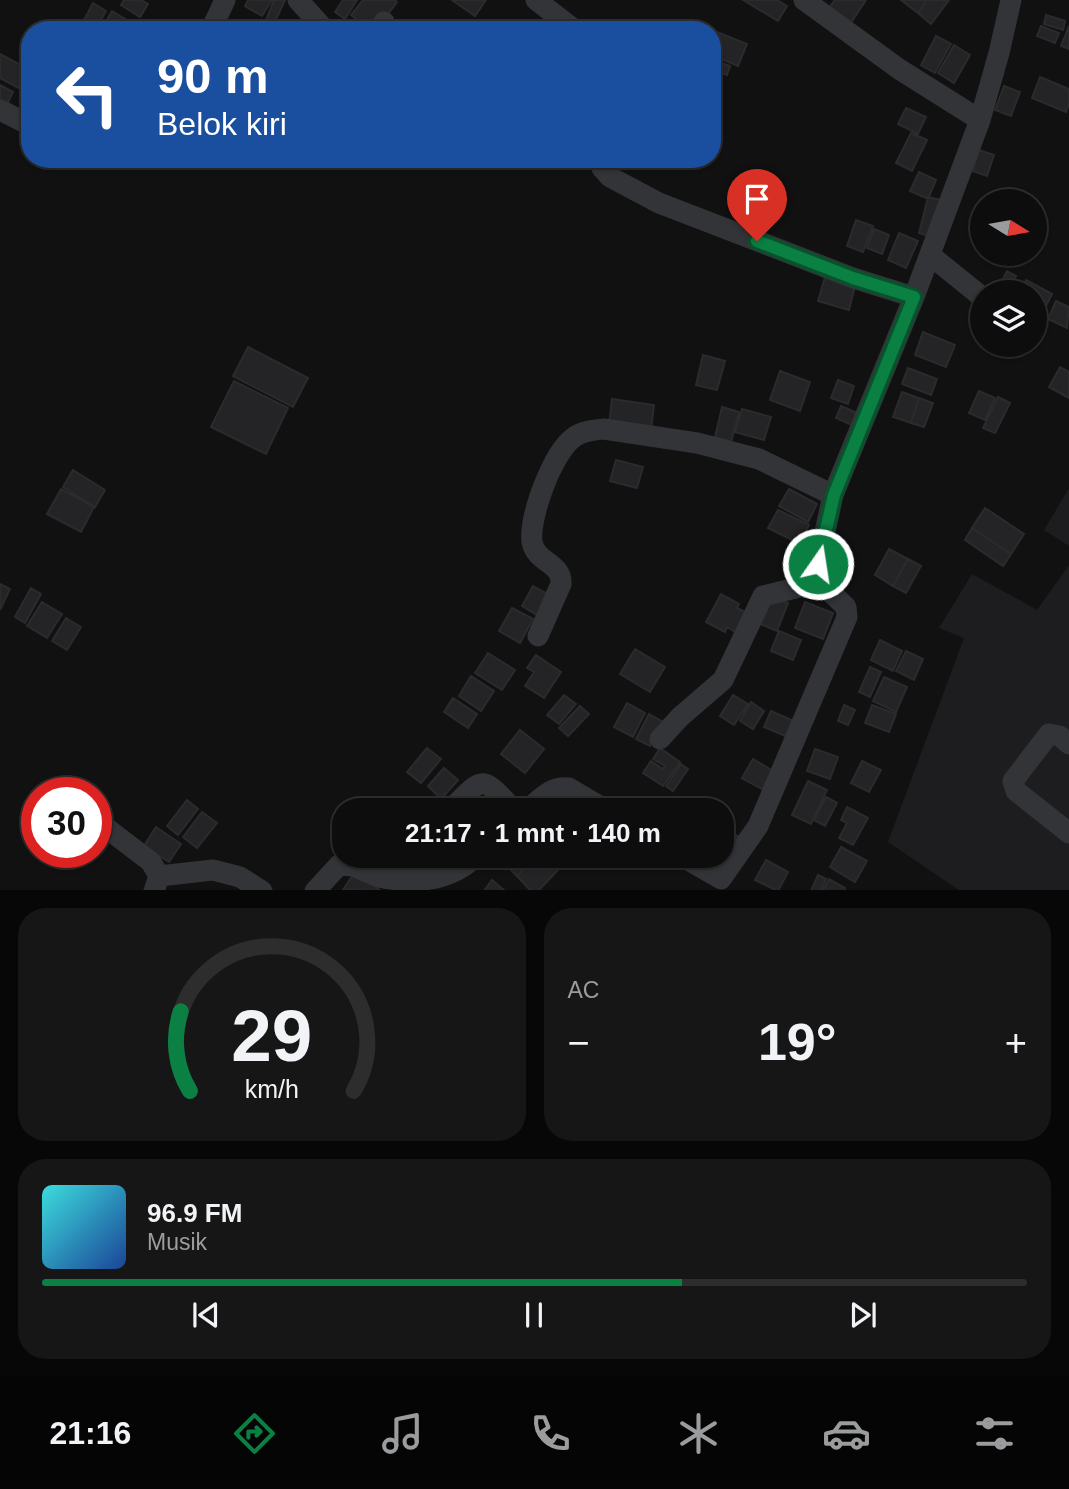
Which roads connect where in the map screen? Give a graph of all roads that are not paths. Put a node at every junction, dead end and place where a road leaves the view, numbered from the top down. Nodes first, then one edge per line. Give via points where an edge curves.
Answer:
1 (225, 0) edge
2 (298, 0) edge
3 (536, 0) edge
4 (804, 0) edge
5 (1011, 0) edge
6 (569, 15) edge
7 (215, 21) edge
8 (317, 21) edge
9 (0, 110) edge
10 (21, 120) edge
11 (980, 121) junction
12 (602, 168) edge
13 (930, 255) junction
14 (970, 287) edge
15 (914, 297) junction
16 (834, 495) junction
17 (820, 582) junction
18 (538, 636) dead end
19 (660, 739) dead end
20 (1069, 744) edge
21 (462, 798) edge
22 (502, 798) edge
23 (542, 798) edge
24 (586, 798) edge
25 (112, 832) edge
26 (1069, 833) edge
27 (734, 860) edge
28 (392, 868) edge
29 (462, 868) edge
30 (702, 868) edge
31 (729, 868) edge
32 (378, 877) junction
33 (156, 883) edge
34 (260, 890) edge
35 (316, 890) edge

1 - 7 street
2 - 8 street
3 - 6 street
4 - 11 street
5 - 11 street
9 - 10 street
11 - 13 street
12 - 15 street via 659,203 841,274
13 - 14 street
13 - 15 street
15 - 16 street
16 - 17 street via 818,564
16 - 18 street via 759,459 697,443 604,429 573,438 554,463 535,512 532,541 536,553 562,576
17 - 19 street via 763,596 723,680
17 - 27 street via 846,607 846,617 758,826
20 - 26 street via 1049,734 1013,781 1016,791
21 - 22 street via 482,783
23 - 24 street via 563,787
25 - 33 street via 151,862
28 - 32 street
29 - 32 street via 417,881
30 - 31 street via 721,879
32 - 35 street via 339,865
33 - 34 street via 213,870 240,877

